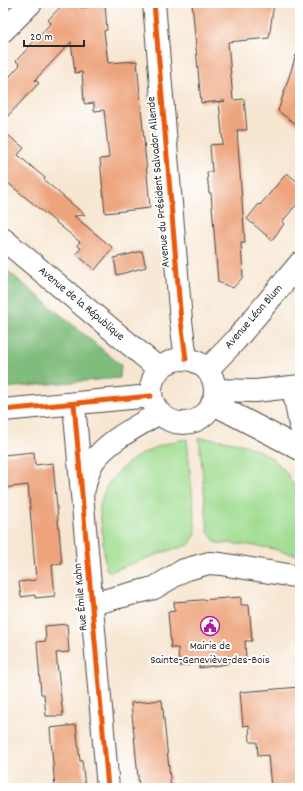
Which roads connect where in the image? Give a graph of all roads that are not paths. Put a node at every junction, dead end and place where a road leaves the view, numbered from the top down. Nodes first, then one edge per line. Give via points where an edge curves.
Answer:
1 (31, 3) edge
2 (154, 3) edge
3 (3, 31) edge
4 (3, 239) edge
5 (300, 263) edge
6 (186, 359) junction
7 (159, 369) junction
8 (207, 370) junction
9 (297, 387) edge
10 (213, 397) junction
11 (74, 404) junction
12 (155, 404) junction
13 (3, 410) edge
14 (300, 425) edge
15 (300, 449) edge
16 (82, 499) junction
17 (300, 577) edge
18 (91, 604) junction
19 (108, 788) edge

1 - 3 street
2 - 6 street, Avenue du Président Salvador Allende
4 - 7 street, Avenue de la République
5 - 8 street, Avenue Léon Blum via 235,341
6 - 7 street via 167,363
6 - 8 street
7 - 12 street via 151,386
8 - 10 street via 213,380
9 - 10 street
9 - 14 street
10 - 12 street via 207,413 188,423 167,420
10 - 15 street
11 - 12 street
11 - 13 street
11 - 16 street, Rue Émile Kahn
12 - 16 street, Rue Émile Kahn via 123,435 103,450 93,463
16 - 18 street, Rue Émile Kahn
17 - 18 street via 209,563 184,570 154,588
18 - 19 street, Rue Émile Kahn

